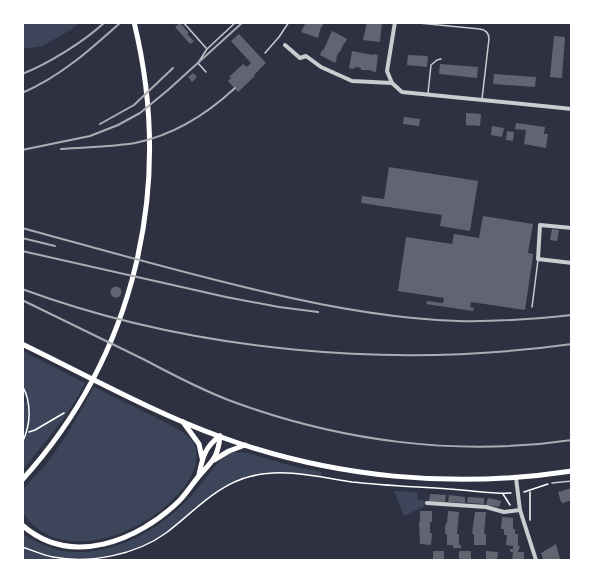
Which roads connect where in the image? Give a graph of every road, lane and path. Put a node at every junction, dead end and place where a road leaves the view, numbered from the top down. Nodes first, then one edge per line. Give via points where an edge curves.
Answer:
1 (134, 22) edge
2 (183, 22) edge
3 (236, 22) edge
4 (288, 22) edge
5 (395, 22) edge
6 (408, 22) edge
7 (285, 45) dead end
8 (207, 49) junction
9 (265, 53) dead end
10 (441, 59) dead end
11 (206, 72) dead end
12 (392, 83) junction
13 (428, 94) junction
14 (482, 100) junction
15 (572, 109) edge
16 (572, 228) edge
17 (538, 259) junction
18 (572, 263) edge
19 (532, 307) dead end
20 (22, 344) edge
21 (22, 385) edge
22 (28, 400) junction
23 (22, 402) edge
24 (75, 410) junction
25 (182, 422) junction
26 (28, 432) junction
27 (220, 436) junction
28 (22, 443) edge
29 (245, 445) junction
30 (202, 460) junction
31 (213, 460) junction
32 (572, 471) edge
33 (199, 475) junction
34 (516, 478) junction
35 (22, 480) edge
36 (572, 480) edge
37 (552, 483) joint
38 (530, 491) junction
39 (517, 493) junction
40 (503, 494) junction
41 (427, 503) dead end
42 (520, 510) junction
43 (514, 511) junction
44 (530, 520) dead end
45 (22, 525) edge
46 (22, 547) edge
47 (94, 560) edge
48 (536, 561) edge

1 - 24 main road via 150,124 145,223 118,324
2 - 8 lane
3 - 8 lane
4 - 9 lane
5 - 12 street via 387,71
6 - 14 lane via 488,33
7 - 12 street via 300,58 306,56 321,68 352,81
8 - 11 lane via 198,63
10 - 13 lane via 431,65
12 - 13 street via 402,92
13 - 14 street
14 - 15 street
16 - 17 street via 540,225
17 - 18 street
17 - 19 lane
20 - 25 main road
21 - 22 path
22 - 23 path
22 - 26 path
24 - 26 path
24 - 35 main road via 50,448
25 - 27 main road
25 - 30 main road via 199,444
26 - 28 path
27 - 29 main road
27 - 30 main road
27 - 31 main road
29 - 31 main road
29 - 34 main road via 362,473 473,480
30 - 33 main road
31 - 33 main road
32 - 34 main road
33 - 45 main road via 186,494 153,522 103,544 63,546
34 - 39 street
36 - 37 lane
37 - 38 path
38 - 39 path
38 - 44 path
39 - 40 path
39 - 42 street
40 - 43 path
40 - 47 path via 265,473 218,490 164,534 138,548
41 - 43 street
42 - 43 street
42 - 48 street
46 - 47 path via 50,556

